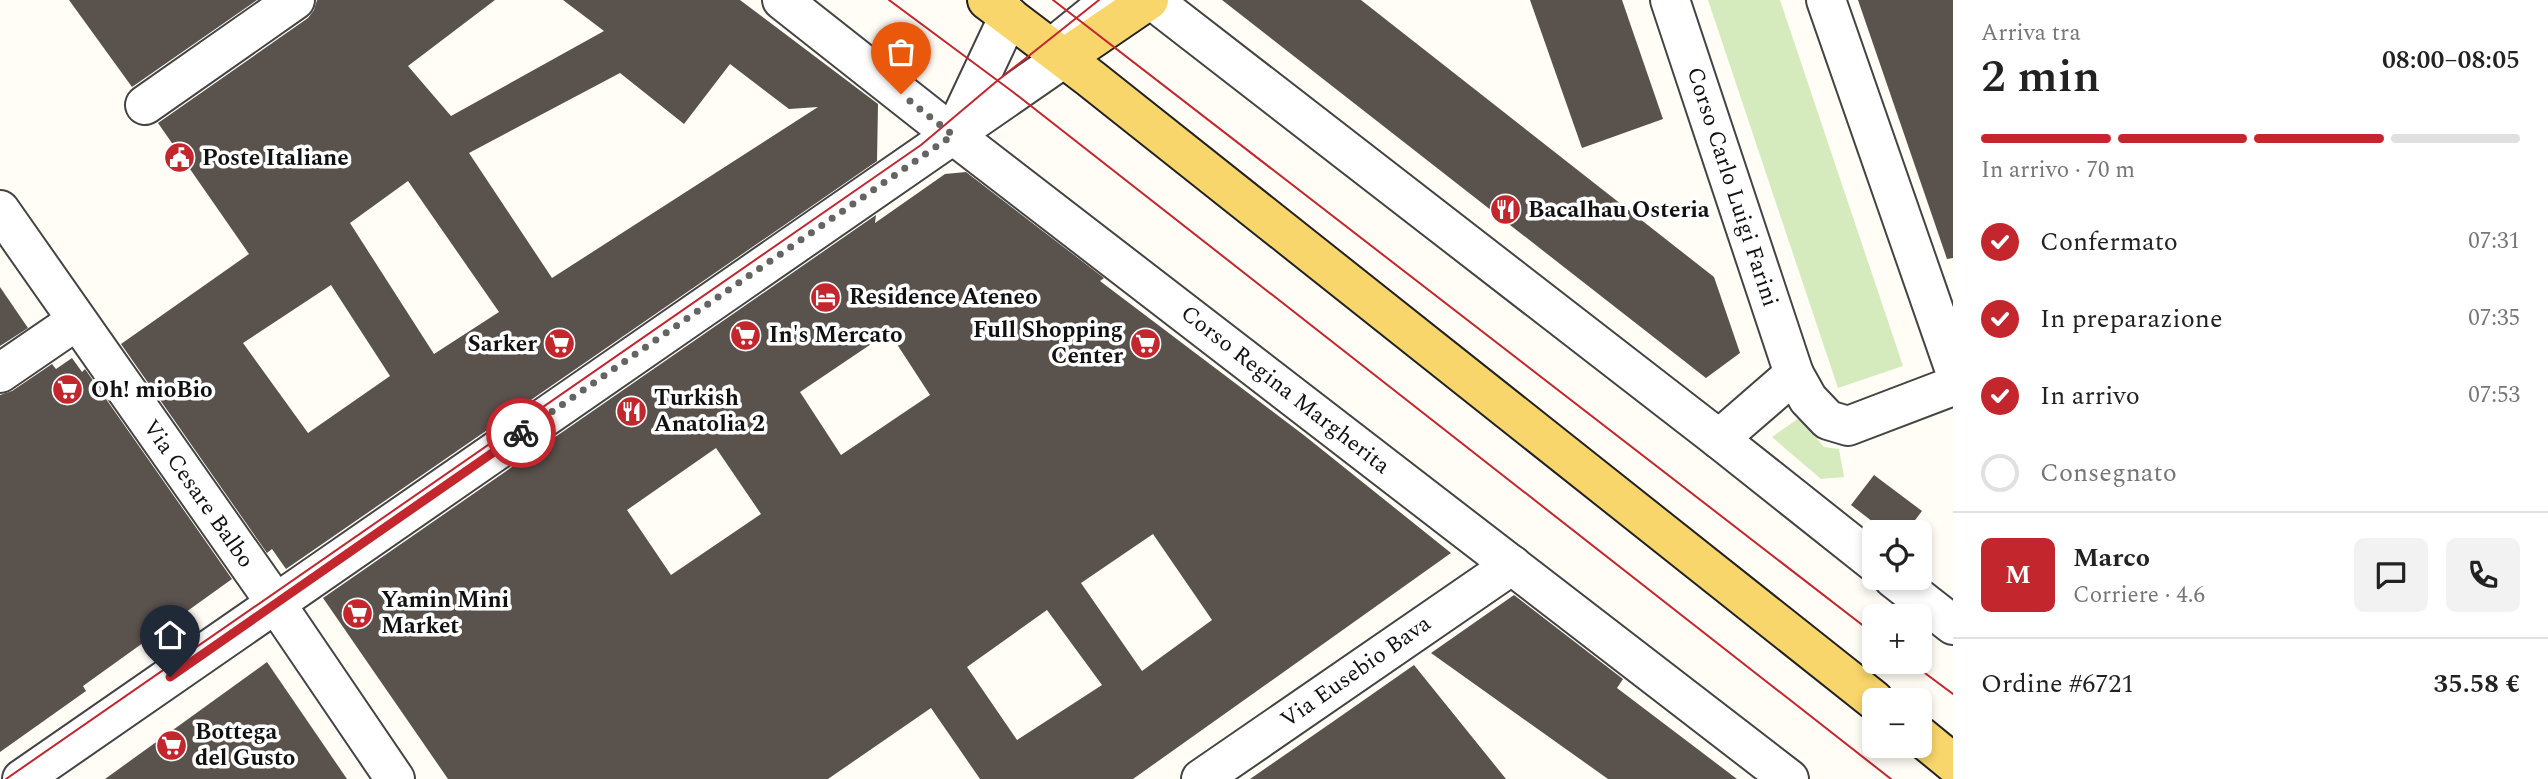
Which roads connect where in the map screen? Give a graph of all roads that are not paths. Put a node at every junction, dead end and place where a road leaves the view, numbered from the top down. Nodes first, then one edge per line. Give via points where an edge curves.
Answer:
1 (295, 0) edge
2 (782, 0) edge
3 (1111, 0) edge
4 (1151, 0) edge
5 (1670, 0) edge
6 (1826, 0) edge
7 (1004, 5) edge
8 (1058, 53) junction
9 (145, 105) dead end
10 (953, 135) junction
11 (0, 210) edge
12 (76, 321) junction
13 (1953, 365) edge
14 (0, 373) edge
15 (1794, 374) junction
16 (1953, 386) edge
17 (1719, 439) junction
18 (1862, 552) edge
19 (1512, 565) junction
20 (1908, 590) edge
21 (276, 604) junction
22 (1953, 625) edge
23 (1862, 690) edge
24 (1932, 746) edge
25 (1953, 763) edge
26 (22, 779) edge
27 (395, 779) edge
28 (1201, 779) edge
29 (1788, 779) edge

1 - 9 street
2 - 10 street, Corso Regina Margherita
3 - 8 street
4 - 8 main road
4 - 17 street
5 - 15 street, Corso Carlo Luigi Farini
6 - 13 street
7 - 8 main road
7 - 10 street
8 - 10 street
8 - 23 main road
10 - 19 street, Corso Regina Margherita
10 - 21 street
11 - 12 street, Via Cesare Balbo
12 - 14 street
12 - 21 street, Via Cesare Balbo
15 - 16 street, Corso Carlo Luigi Farini via 1808,399 1828,420 1848,426
15 - 17 street
17 - 18 street
19 - 28 street, Via Eusebio Bava
19 - 29 street, Corso Regina Margherita
20 - 22 street
21 - 26 street
21 - 27 street, Via Cesare Balbo
24 - 25 main road

